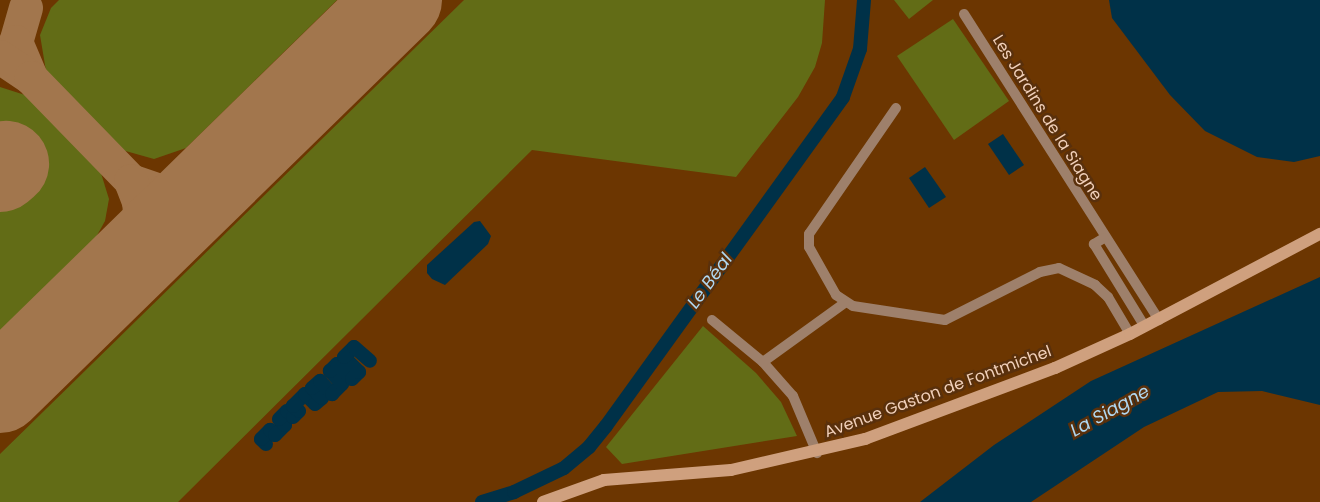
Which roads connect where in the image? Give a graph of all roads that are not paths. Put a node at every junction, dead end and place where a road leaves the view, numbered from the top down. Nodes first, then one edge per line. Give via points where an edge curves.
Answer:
1 (964, 14) dead end
2 (896, 108) dead end
3 (1320, 234) edge
4 (1104, 238) junction
5 (846, 302) junction
6 (712, 320) dead end
7 (1159, 320) junction
8 (1145, 327) junction
9 (1130, 334) junction
10 (763, 362) junction
11 (817, 453) junction
12 (543, 502) edge

1 - 4 street, Les Jardins de la Siagne
2 - 5 street via 809,234 816,261 836,295
3 - 7 main road, Avenue Gaston de Fontmichel
4 - 7 street, Les Jardins de la Siagne
4 - 8 street via 1094,244
5 - 9 street via 951,319 1040,272 1059,268 1095,285 1108,297
5 - 10 street
6 - 10 street
7 - 8 main road, Avenue Gaston de Fontmichel
8 - 9 main road, Avenue Gaston de Fontmichel
9 - 11 main road, Avenue Gaston de Fontmichel via 1055,368
10 - 11 street via 793,396
11 - 12 main road, Avenue Gaston de Fontmichel via 731,470 604,480

